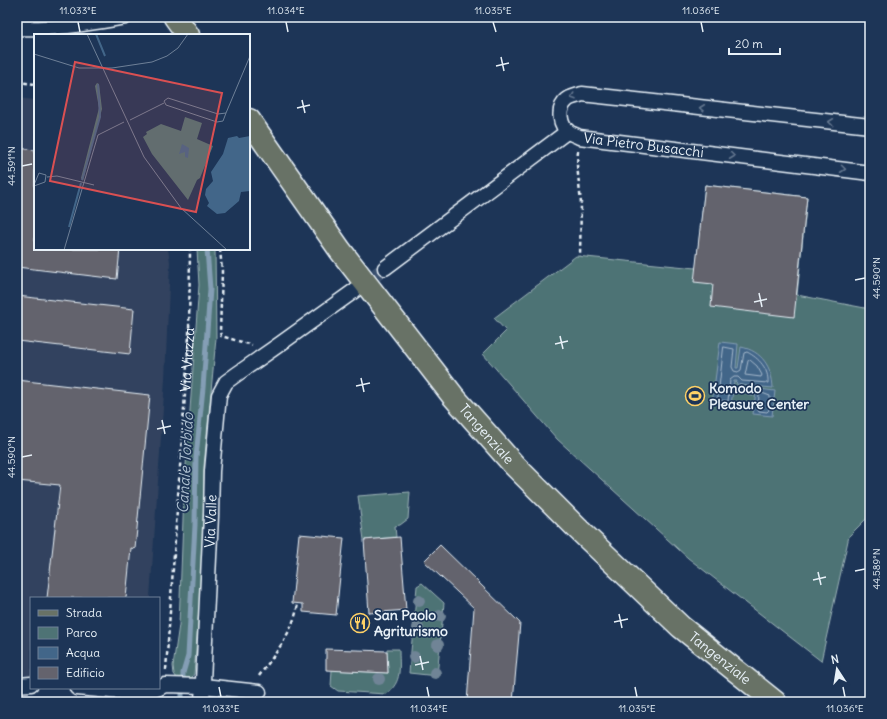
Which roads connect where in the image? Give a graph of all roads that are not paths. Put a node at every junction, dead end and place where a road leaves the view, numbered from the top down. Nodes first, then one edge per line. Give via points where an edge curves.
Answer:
1 (125, 17) edge
2 (175, 17) edge
3 (17, 28) edge
4 (187, 34) edge
5 (250, 121) edge
6 (870, 126) edge
7 (573, 134) junction
8 (870, 173) edge
9 (385, 268) tunnel mouth
10 (354, 291) tunnel mouth
11 (30, 684) edge
12 (17, 685) edge
13 (203, 686) junction
14 (161, 687) edge
15 (257, 687) road end
16 (88, 689) edge
17 (156, 689) edge
18 (202, 702) edge
19 (775, 702) edge

1 - 3 street via 29,29
2 - 4 main road
5 - 19 main road, Tangenziale via 340,250 454,396 514,465 681,627
6 -> 7 street, Via Pietro Busacchi via 582,94 568,99 561,106 562,124
7 -> 8 street, Via Pietro Busacchi
7 - 9 street
10 - 13 street, Via Valle via 226,382 219,395 212,471
11 - 12 street
13 - 14 street
13 - 15 street
13 - 18 street, Via Valle
16 - 17 street via 144,694

